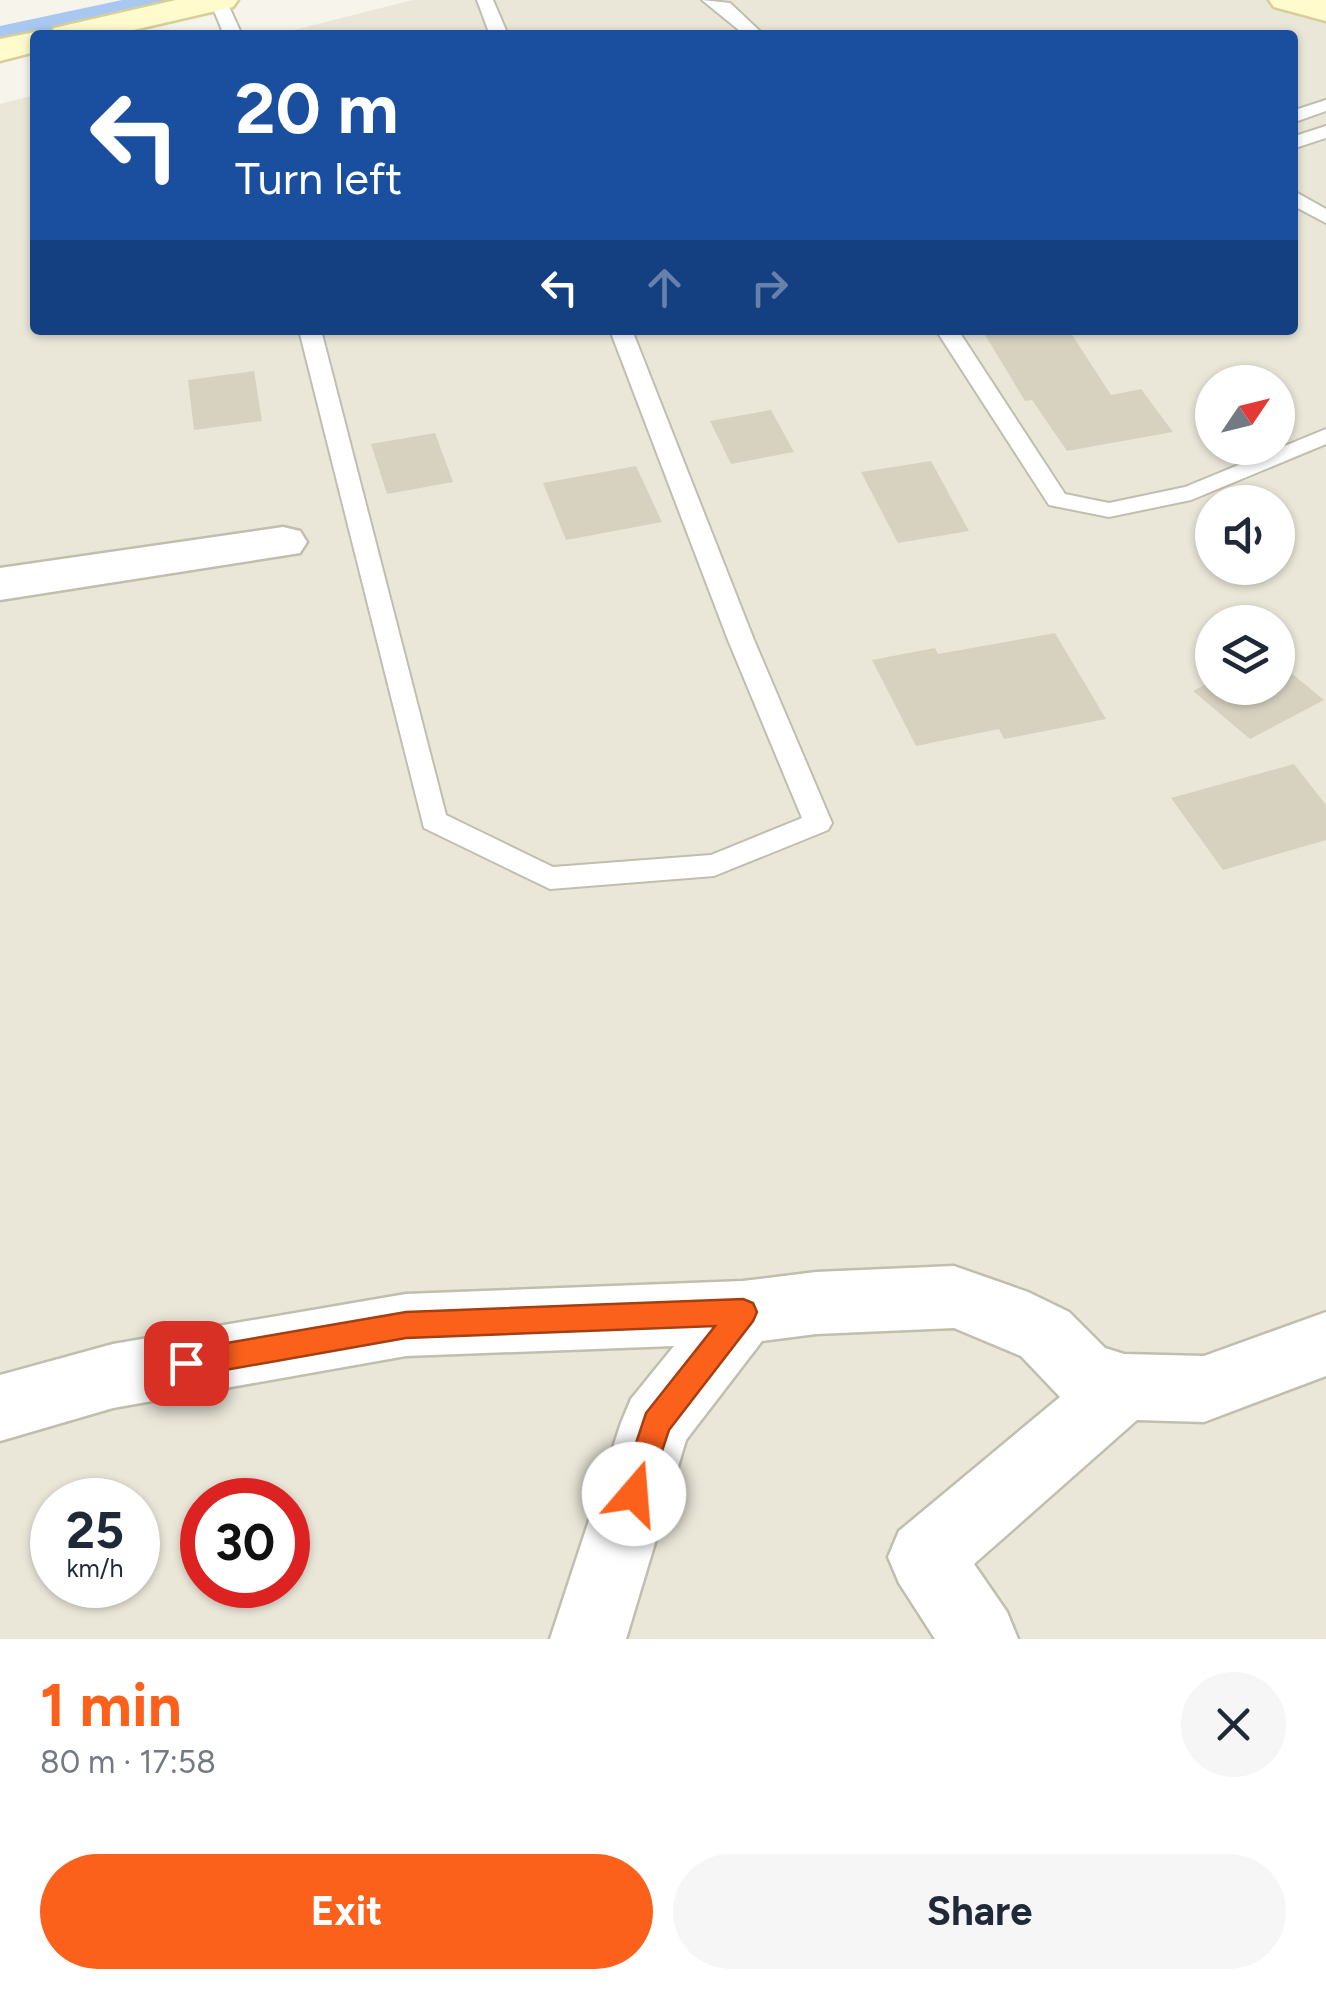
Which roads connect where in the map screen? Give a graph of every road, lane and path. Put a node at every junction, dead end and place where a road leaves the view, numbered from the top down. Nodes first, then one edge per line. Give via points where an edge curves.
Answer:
1 (220, 0) edge
2 (485, 0) edge
3 (710, 0) edge
4 (1286, 0) edge
5 (1326, 11) edge
6 (88, 30) edge
7 (232, 30) edge
8 (498, 30) edge
9 (749, 30) edge
10 (30, 43) edge
11 (0, 50) edge
12 (1326, 105) edge
13 (1298, 116) edge
14 (1326, 132) edge
15 (1298, 141) edge
16 (1298, 200) edge
17 (1326, 217) edge
18 (311, 335) edge
19 (623, 335) edge
20 (950, 335) edge
21 (1326, 436) edge
22 (283, 542) dead end
23 (0, 584) edge
24 (743, 1312) junction
25 (1326, 1344) edge
26 (1124, 1387) junction
27 (0, 1408) edge
28 (588, 1639) edge
29 (980, 1639) edge

1 - 6 street
1 - 7 lane
2 - 8 lane
3 - 9 lane
4 - 5 street
10 - 11 street
12 - 13 lane
14 - 15 lane
16 - 17 lane
18 - 19 lane via 434,821 550,878 714,865 818,823
20 - 21 lane via 1057,500 1109,510 1191,493
22 - 23 street
24 - 26 street via 954,1297 1045,1334 1082,1373
24 - 27 street via 406,1325 113,1376
24 - 28 street via 656,1423
25 - 26 street via 1204,1388
26 - 29 street via 924,1557

